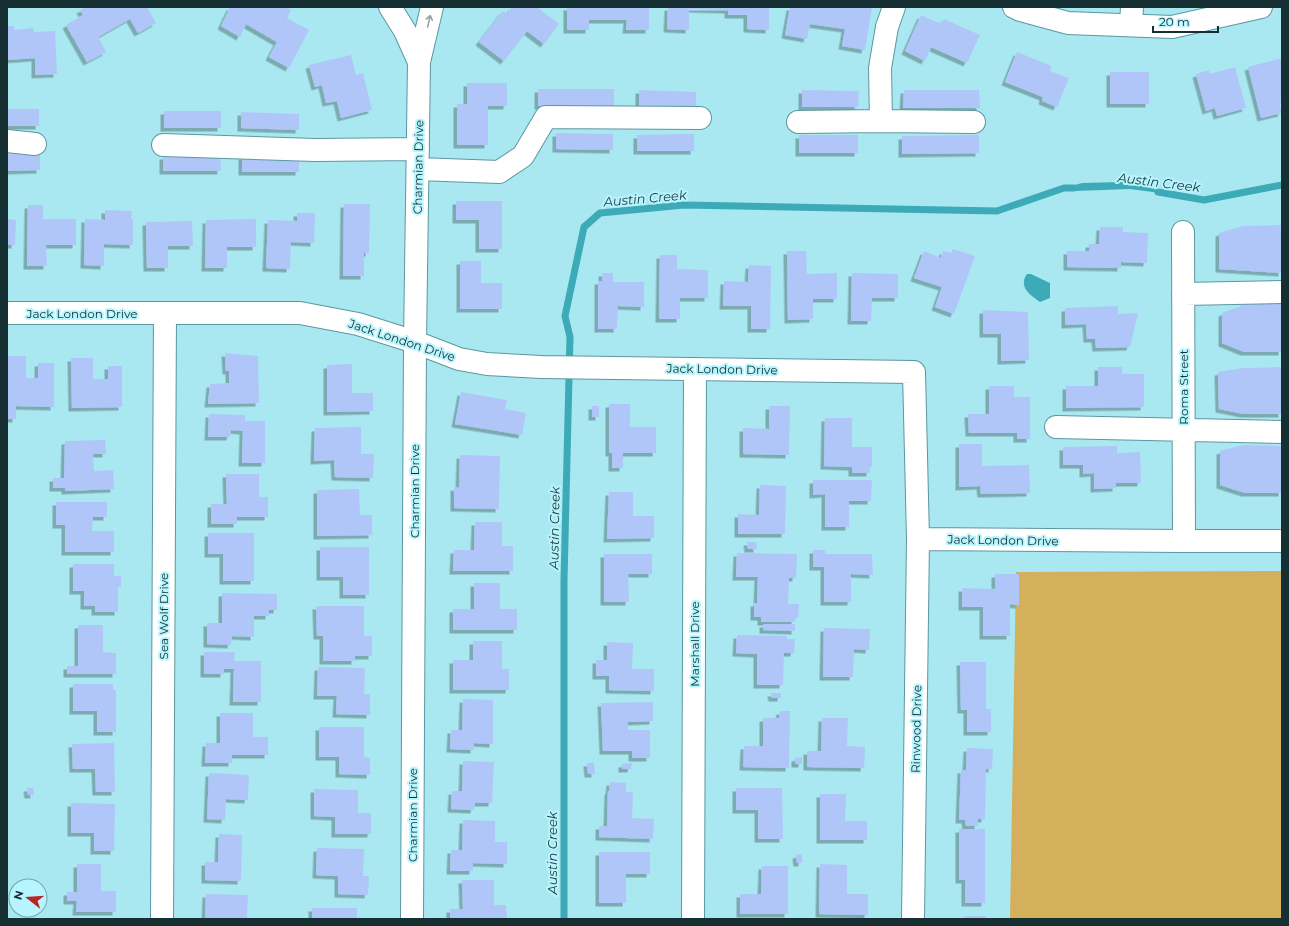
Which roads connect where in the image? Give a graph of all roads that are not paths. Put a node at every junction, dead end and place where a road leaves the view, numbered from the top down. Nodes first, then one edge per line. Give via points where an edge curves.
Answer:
1 (390, 7) edge
2 (432, 7) edge
3 (894, 7) edge
4 (1014, 7) edge
5 (1261, 7) edge
6 (1131, 16) edge
7 (419, 62) junction
8 (700, 118) dead end
9 (881, 121) junction
10 (798, 122) dead end
11 (974, 122) dead end
12 (7, 141) edge
13 (35, 144) dead end
14 (163, 145) dead end
15 (418, 159) junction
16 (1183, 232) dead end
17 (1282, 292) edge
18 (1183, 294) junction
19 (7, 313) edge
20 (165, 313) junction
21 (415, 342) junction
22 (695, 369) junction
23 (1056, 427) dead end
24 (1183, 431) junction
25 (1282, 432) edge
26 (918, 539) junction
27 (1184, 541) junction
28 (1282, 541) edge
29 (162, 919) edge
30 (412, 919) edge
31 (693, 919) edge
32 (914, 919) edge

1 - 7 street, Charmian Drive via 405,31
7 -> 2 street, Charmian Drive
3 - 9 street via 887,27 880,68
4 - 6 street via 1068,23
5 - 6 street via 1172,27
7 - 15 street, Charmian Drive
8 - 15 street via 546,117 523,156 499,172
9 - 10 street
9 - 11 street
12 - 13 street
14 - 15 street via 315,150
15 - 21 street, Charmian Drive
16 - 18 street, Roma Street
17 - 18 street
18 - 24 street, Roma Street
19 - 20 street, Jack London Drive
20 - 21 street, Jack London Drive via 300,313 358,324
20 - 29 street, Sea Wolf Drive
21 - 22 street, Jack London Drive via 459,359 487,364
21 - 30 street, Charmian Drive
22 - 26 street, Jack London Drive via 914,372
22 - 31 street, Marshall Drive
23 - 24 street
24 - 25 street
24 - 27 street, Roma Street
26 - 27 street, Jack London Drive
26 - 32 street, Rinwood Drive
27 - 28 street, Jack London Drive

